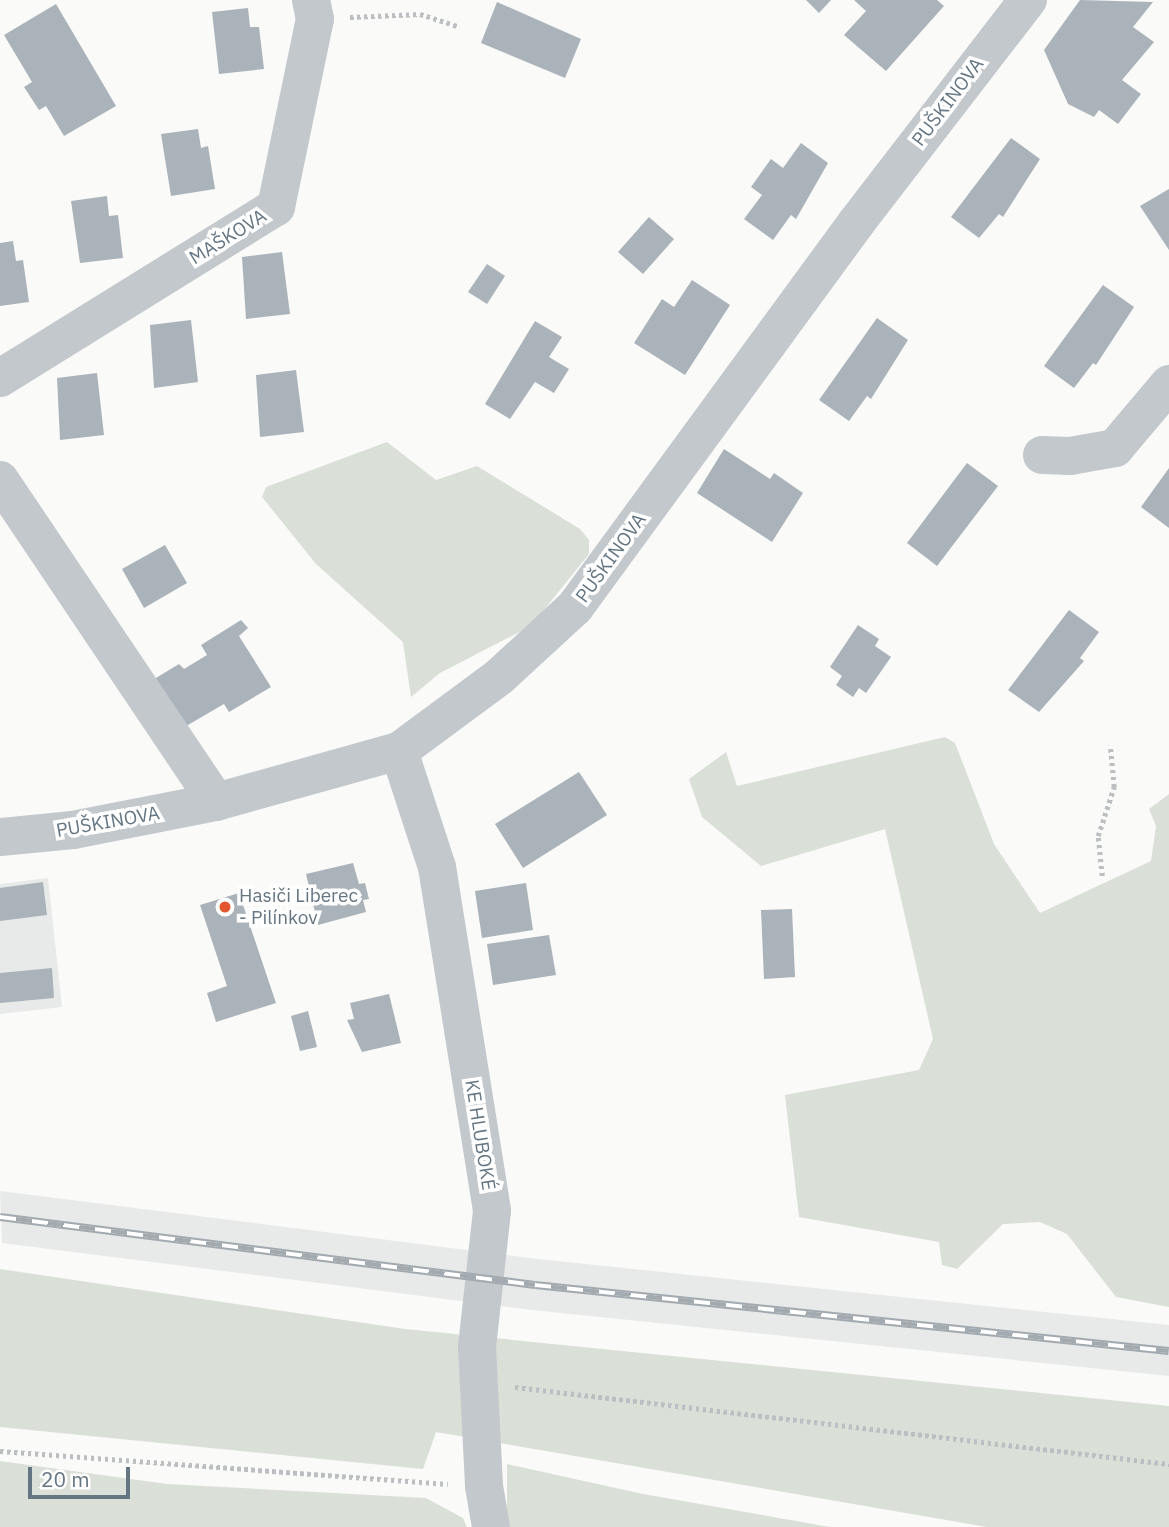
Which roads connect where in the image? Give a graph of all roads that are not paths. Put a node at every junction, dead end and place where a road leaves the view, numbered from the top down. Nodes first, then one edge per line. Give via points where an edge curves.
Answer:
1 (1028, 0) edge
2 (313, 9) edge
3 (0, 378) edge
4 (1169, 384) edge
5 (1042, 454) dead end
6 (0, 480) edge
7 (399, 751) junction
8 (216, 802) junction
9 (0, 837) edge
10 (491, 1527) edge

1 - 7 street, PUŠKINOVA via 864,213 575,607 499,677
2 - 3 street, MAŠKOVA via 276,207
4 - 5 street via 1115,448 1070,456
6 - 8 street
7 - 8 street, PUŠKINOVA
7 - 10 street, KE HLUBOKÉ via 437,867 492,1211 478,1365 484,1486
8 - 9 street, PUŠKINOVA via 73,830

